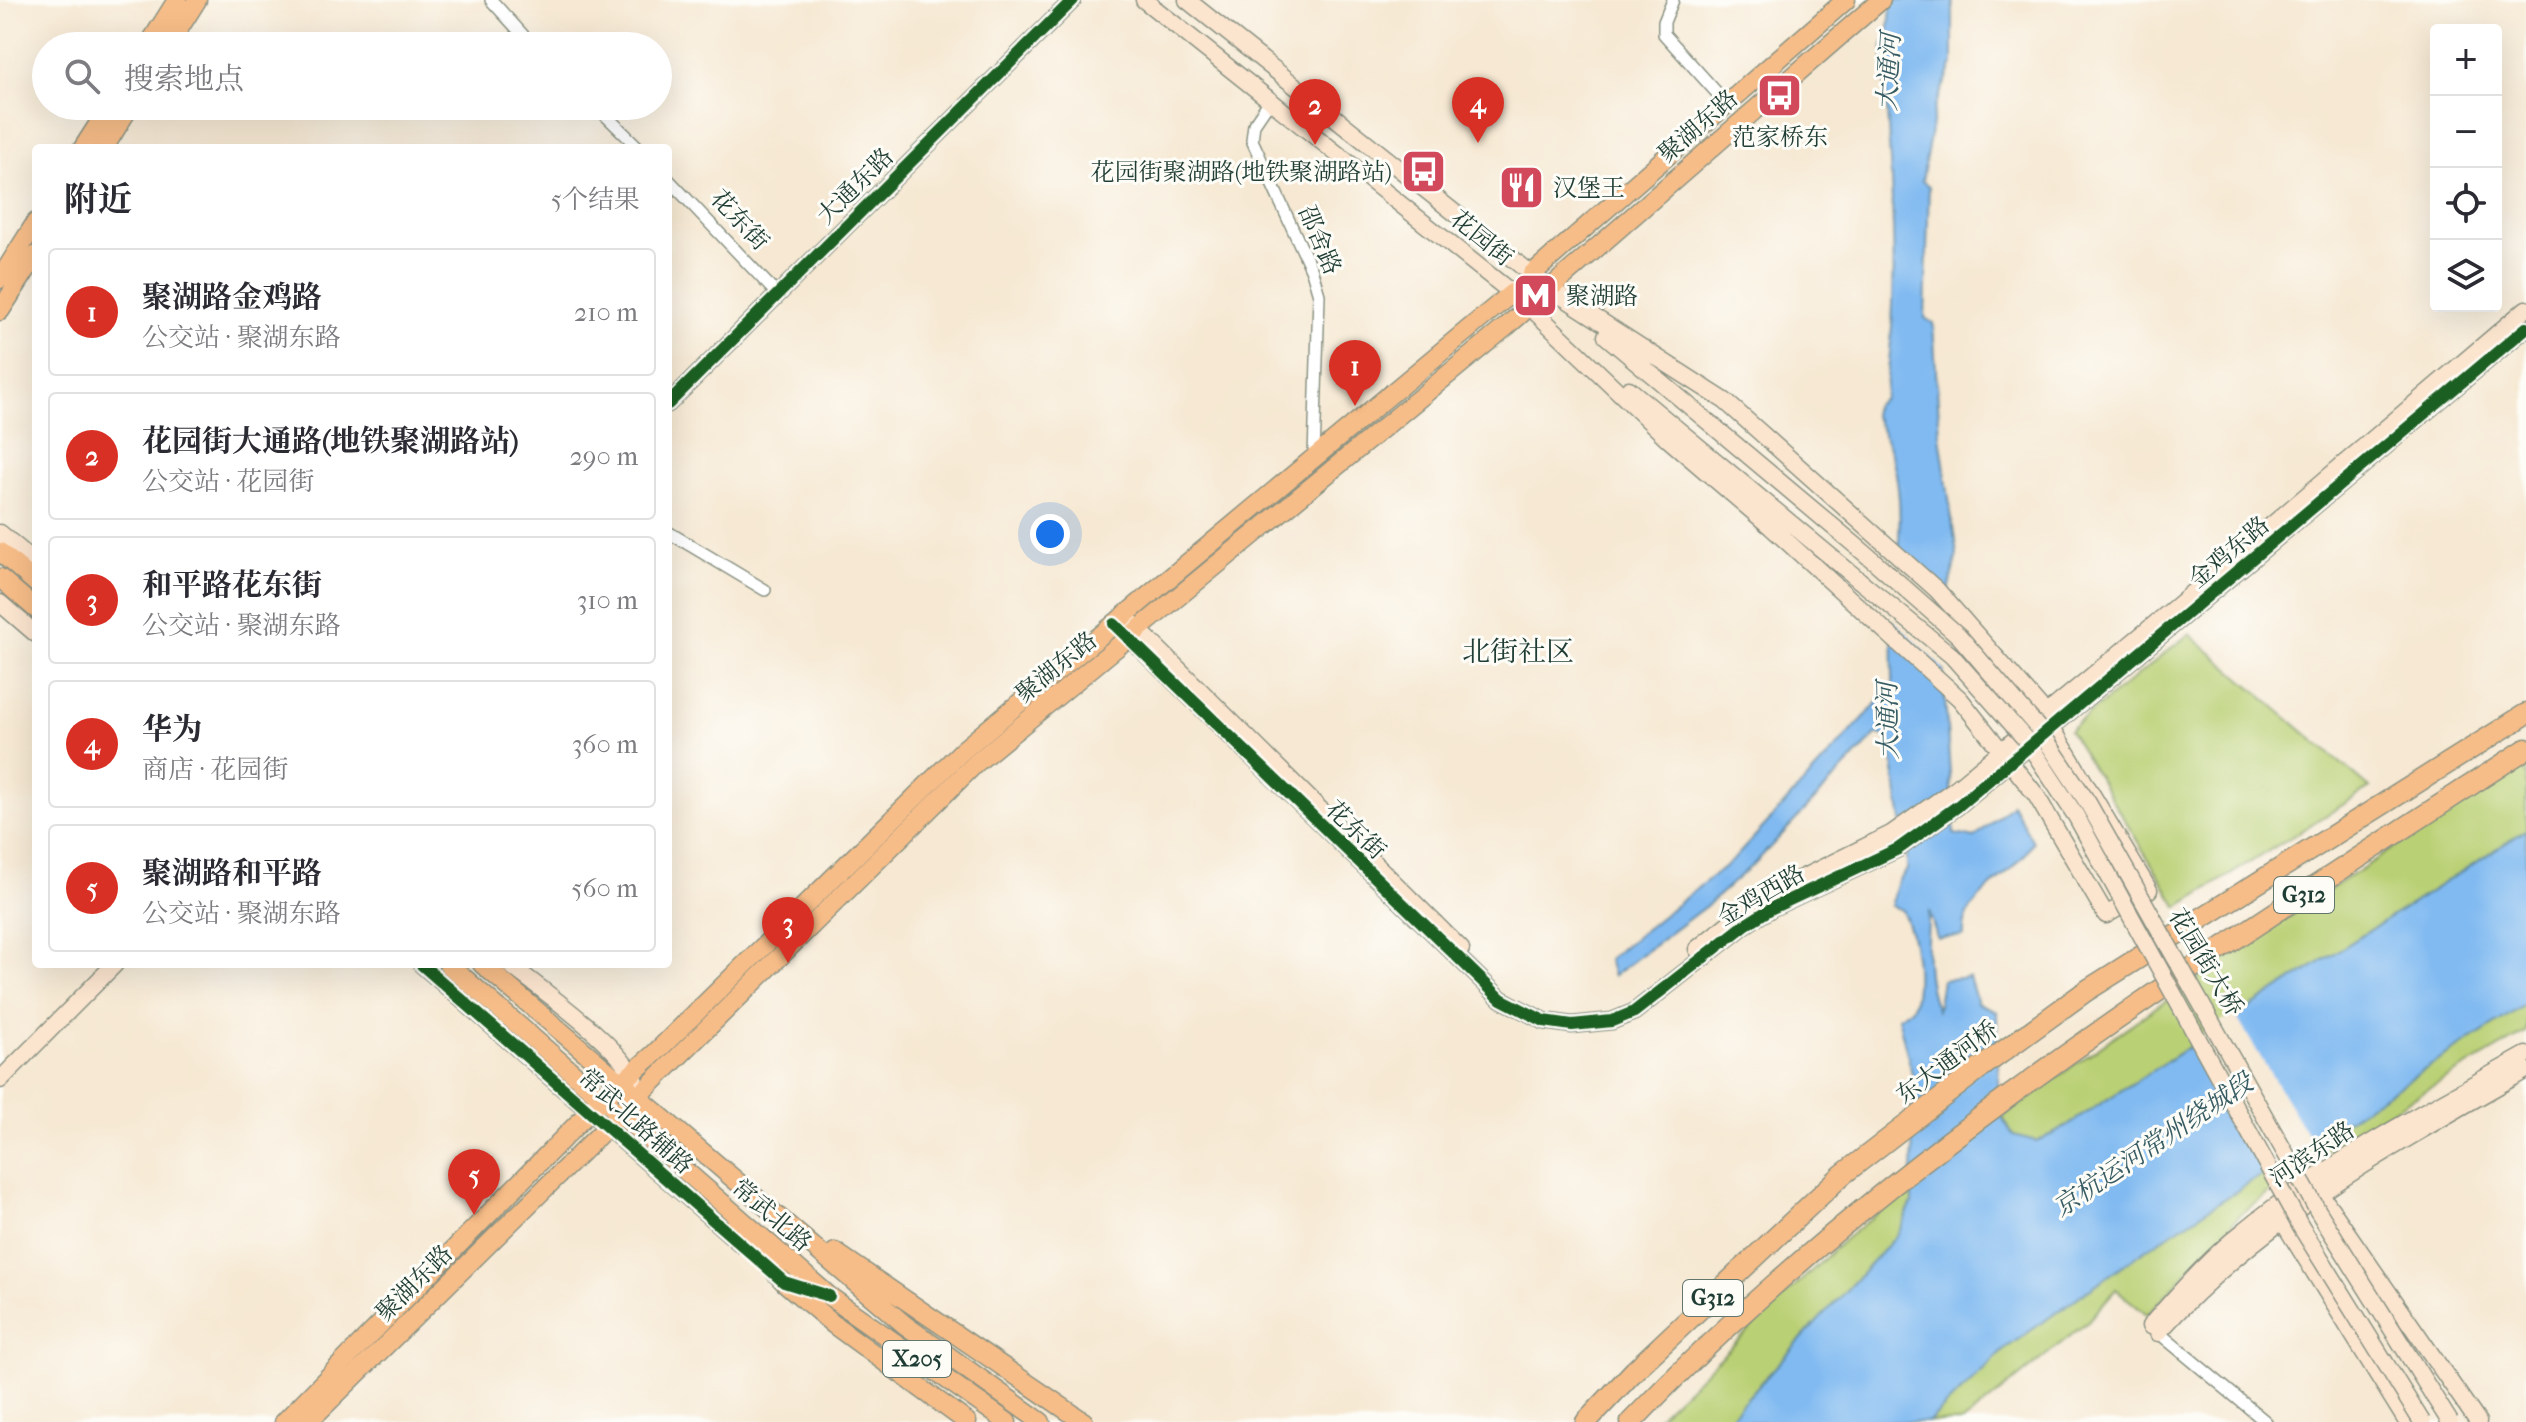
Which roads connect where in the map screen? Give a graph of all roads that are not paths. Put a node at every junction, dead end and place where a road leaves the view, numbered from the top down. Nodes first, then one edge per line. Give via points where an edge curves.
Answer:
1 (177, 0) edge
2 (197, 0) edge
3 (491, 0) edge
4 (1073, 0) edge
5 (1144, 0) edge
6 (1187, 0) edge
7 (1673, 0) edge
8 (1846, 0) edge
9 (1881, 0) edge
10 (157, 32) edge
11 (177, 32) edge
12 (520, 32) edge
13 (1271, 99) junction
14 (1726, 103) junction
15 (101, 120) edge
16 (121, 120) edge
17 (610, 120) edge
18 (86, 144) edge
19 (106, 144) edge
20 (635, 144) edge
21 (672, 183) edge
22 (32, 228) edge
23 (32, 261) edge
24 (1532, 274) junction
25 (0, 279) edge
26 (1549, 288) junction
27 (1512, 293) junction
28 (777, 294) junction
29 (1530, 307) junction
30 (2526, 309) edge
31 (0, 311) edge
32 (2526, 328) edge
33 (672, 400) edge
34 (1314, 457) junction
35 (0, 533) edge
36 (672, 534) edge
37 (0, 552) edge
38 (32, 560) edge
39 (1874, 561) joint
40 (0, 578) edge
41 (32, 580) edge
42 (1859, 580) joint
43 (765, 590) dead end
44 (0, 603) edge
45 (32, 606) edge
46 (1119, 620) junction
47 (32, 631) edge
48 (1134, 634) junction
49 (2526, 714) edge
50 (2049, 721) junction
51 (2526, 749) edge
52 (2008, 756) junction
53 (1955, 789) joint
54 (1958, 806) joint
55 (1894, 841) junction
56 (111, 968) edge
57 (426, 968) edge
58 (452, 968) edge
59 (487, 968) edge
60 (514, 968) edge
61 (1589, 1019) joint
62 (2526, 1055) edge
63 (2526, 1070) edge
64 (627, 1076) junction
65 (0, 1080) edge
66 (638, 1098) junction
67 (597, 1104) junction
68 (613, 1119) junction
69 (664, 1152) junction
70 (2316, 1187) junction
71 (765, 1204) junction
72 (2278, 1213) junction
73 (784, 1282) junction
74 (829, 1296) junction
75 (2154, 1329) joint
76 (2257, 1419) edge
77 (284, 1422) edge
78 (308, 1422) edge
79 (967, 1422) edge
80 (1007, 1422) edge
81 (1041, 1422) edge
82 (1084, 1422) edge
83 (1586, 1422) edge
84 (1631, 1422) edge
85 (2407, 1422) edge
86 (2422, 1422) edge
87 (2450, 1422) edge
88 (2478, 1422) edge

1 - 10 main road
2 - 11 main road
3 - 12 street
4 - 28 main road, 大通东路
5 - 13 main road, 花园街
6 - 24 main road, 花园街
7 - 14 street via 1664,34
8 - 14 main road, 聚湖东路
9 - 26 main road, 聚湖东路
13 - 27 main road, 花园街
13 - 34 street, 邵舍路 via 1254,124 1252,140 1319,295
14 - 24 main road, 聚湖东路
15 - 18 main road
16 - 19 main road
17 - 20 street
21 - 28 street, 花东街
22 - 25 main road
23 - 31 main road
24 - 26 main road, 花园街
24 - 27 main road, 聚湖东路
26 - 29 main road, 聚湖东路
26 - 39 main road, 花园街
26 - 50 main road via 1725,401 1950,604
27 - 29 main road, 花园街
27 - 34 main road, 聚湖东路
28 - 33 main road, 大通东路
29 - 42 main road, 花园街
29 - 48 main road, 聚湖东路
29 - 52 main road via 1668,439 1888,631 1960,699
30 - 50 main road, 金鸡东路
32 - 50 main road, 金鸡东路
34 - 46 main road, 聚湖东路
35 - 38 main road
36 - 43 street
37 - 41 main road
39 - 87 main road, 花园街大桥, bridge via 1959,636 2038,728 2088,803 2318,1211
40 - 45 main road
42 - 86 main road, 花园街大桥, bridge via 1952,656 2026,740 2076,816 2301,1227
44 - 47 main road
46 - 48 main road, 花东街
46 - 64 main road, 聚湖东路 via 963,750
48 - 61 main road, 花东街 via 1481,984 1544,1021
48 - 66 main road, 聚湖东路 via 976,763
49 - 83 highway, 东大通河桥 / G312 via 2086,991 1842,1175
50 - 52 main road, 金鸡东路
50 - 52 main road via 2149,890 2106,915
51 - 84 highway, G312 via 2082,1041 1979,1115 1843,1222
52 - 53 main road, 金鸡东路
52 - 54 main road, 金鸡东路
53 - 55 main road, 金鸡西路
54 - 55 main road, 金鸡西路
55 - 61 main road, 金鸡西路 via 1759,899 1647,992
56 - 65 main road
57 - 67 main road, 常武北路辅路
58 - 67 main road, 常武北路 / X205
59 - 64 main road, 常武北路 / X205
60 - 64 main road, 常武北路辅路 via 614,1051
62 - 70 main road, 河滨东路 via 2346,1157
63 - 70 main road, 河滨东路
64 - 66 main road, 常武北路 / X205
64 - 67 main road, 聚湖东路
66 - 68 main road, 聚湖东路
66 - 71 main road, 常武北路 / X205
67 - 68 main road, 常武北路 / X205
67 - 77 main road, 聚湖东路
68 - 69 main road, 常武北路 / X205
68 - 73 main road, 常武北路辅路
68 - 78 main road, 聚湖东路
69 - 73 main road
69 - 74 main road, 常武北路 / X205
70 - 72 main road, 河滨东路
70 - 88 main road
71 - 81 main road, 常武北路 / X205 via 905,1325
71 - 82 main road
72 - 75 main road, 河滨东路 via 2195,1275
72 - 85 main road
73 - 74 main road, 常武北路辅路
73 - 79 main road
74 - 80 main road, 常武北路 / X205
75 - 76 street

